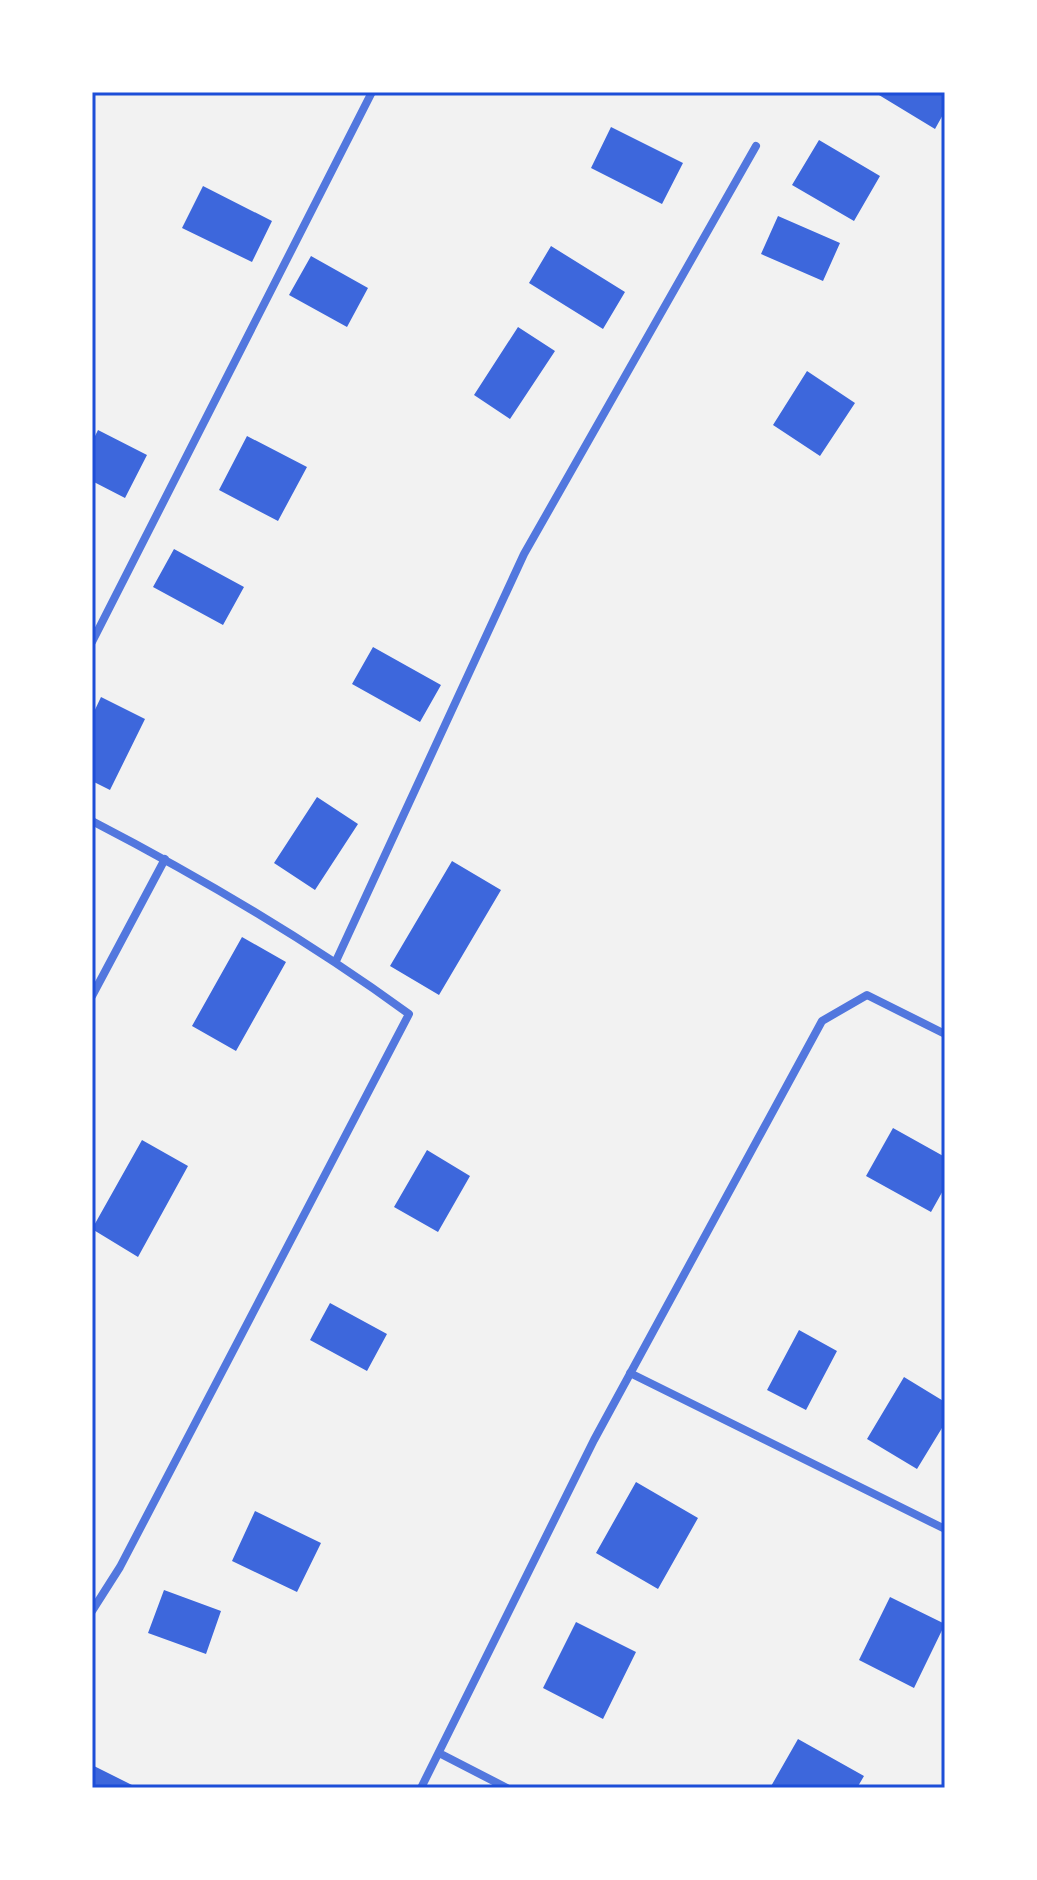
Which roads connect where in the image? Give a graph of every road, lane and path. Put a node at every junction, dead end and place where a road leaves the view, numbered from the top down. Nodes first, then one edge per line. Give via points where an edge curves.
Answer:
1 (372, 92) edge
2 (756, 146) dead end
3 (92, 642) edge
4 (92, 821) edge
5 (165, 859) junction
6 (336, 961) junction
7 (92, 996) edge
8 (945, 1034) edge
9 (630, 1373) junction
10 (945, 1529) edge
11 (92, 1611) edge
12 (439, 1753) junction
13 (421, 1788) edge
14 (507, 1788) edge

1 - 3 street
2 - 6 street via 524,554
4 - 5 street
5 - 6 street
5 - 7 street
6 - 11 street via 409,1014 120,1567
8 - 9 street via 867,995 822,1021
9 - 10 street
9 - 12 street
12 - 13 street
12 - 14 street

